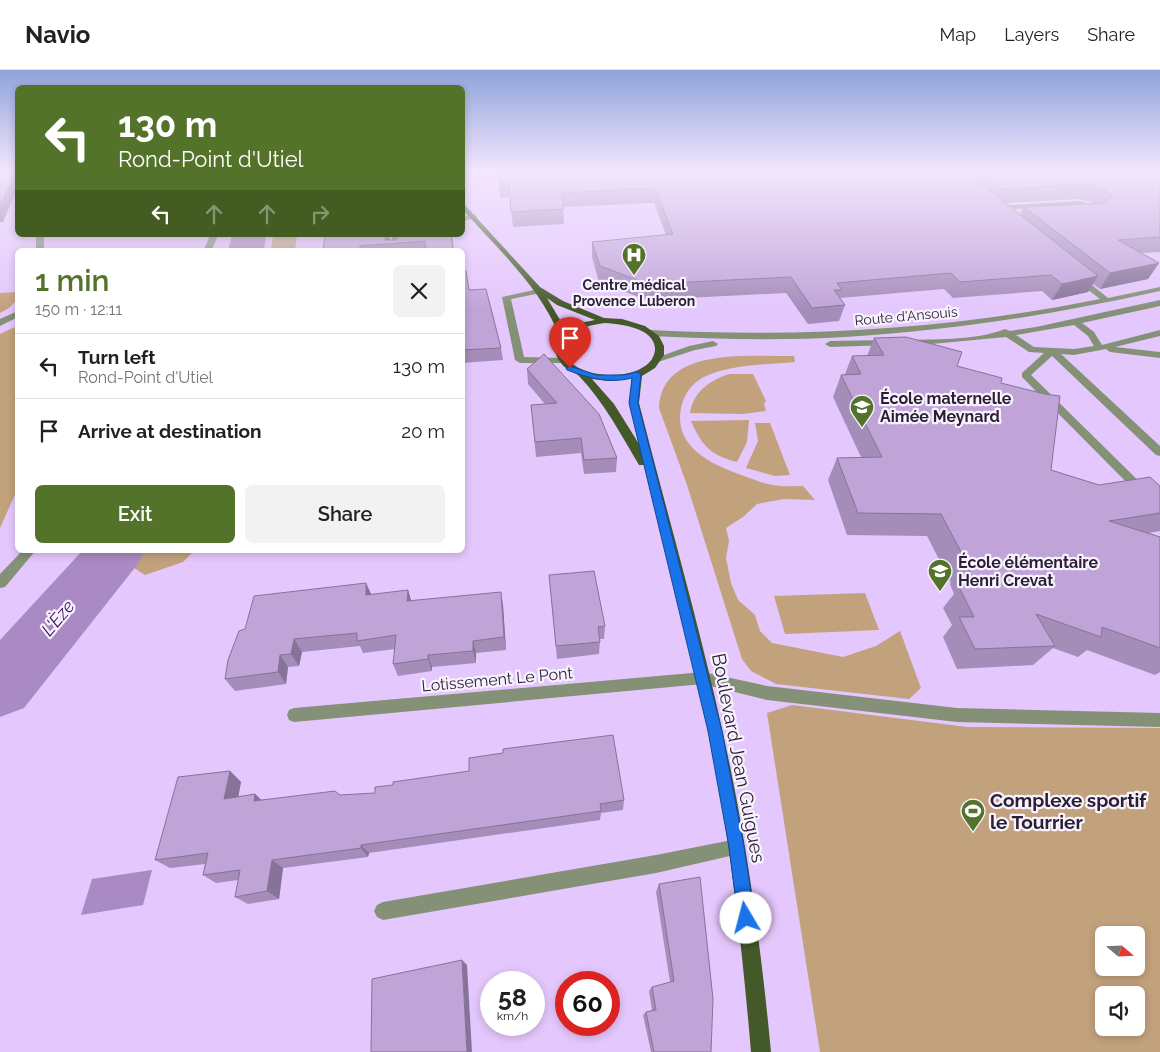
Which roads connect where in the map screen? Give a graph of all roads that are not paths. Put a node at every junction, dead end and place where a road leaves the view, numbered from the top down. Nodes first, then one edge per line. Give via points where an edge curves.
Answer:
1 (474, 218) edge
2 (1068, 270) edge
3 (536, 288) junction
4 (1160, 288) edge
5 (1107, 301) junction
6 (1160, 303) edge
7 (1058, 311) junction
8 (15, 315) edge
9 (605, 320) junction
10 (994, 321) junction
11 (0, 323) edge
12 (1077, 323) junction
13 (651, 333) junction
14 (1160, 333) edge
15 (1008, 334) junction
16 (563, 336) junction
17 (1100, 348) junction
18 (1160, 350) edge
19 (1052, 351) junction
20 (1148, 353) junction
21 (1160, 355) edge
22 (658, 359) junction
23 (562, 361) junction
24 (582, 374) junction
25 (637, 374) junction
26 (1160, 452) edge
27 (652, 477) junction
28 (1160, 509) edge
29 (27, 553) edge
30 (0, 583) edge
31 (703, 678) junction
32 (294, 715) dead end
33 (1160, 720) edge
34 (737, 847) junction
35 (383, 911) dead end
36 (761, 1052) edge

1 - 3 main road
2 - 5 street
3 - 9 main road via 560,303
3 - 16 main road
3 - 23 street via 506,296 520,360
4 - 5 street, Route d'Ansouis
5 - 7 street, Route d'Ansouis
6 - 12 street, Route d'Ansouis
7 - 10 street, Route d'Ansouis
7 - 12 street
8 - 11 street
9 - 13 main road via 631,323
9 - 16 main road via 580,324
10 - 13 street, Route d'Ansouis via 926,330 789,338
10 - 15 street
12 - 15 street, Route d'Ansouis
12 - 17 street via 1091,334
13 - 22 main road via 660,350
14 - 17 street
15 - 19 street via 1032,350
15 - 22 street, Route d'Ansouis via 936,342 707,344
16 - 23 main road via 558,347
17 - 19 street
17 - 20 street
18 - 20 street
19 - 26 street
19 - 28 street via 1026,375
20 - 21 street
22 - 25 main road
23 - 24 main road
24 - 25 main road via 610,379
24 - 27 main road, Boulevard Jean Guigues via 602,392 613,408
25 - 27 main road, Boulevard Jean Guigues via 634,403
27 - 31 main road, Boulevard Jean Guigues
29 - 30 street
31 - 32 street, Lotissement Le Pont
31 - 33 street, Lotissement Le Pont via 767,693 957,715
31 - 34 main road, Boulevard Jean Guigues
34 - 35 street
34 - 36 main road, Boulevard Jean Guigues

